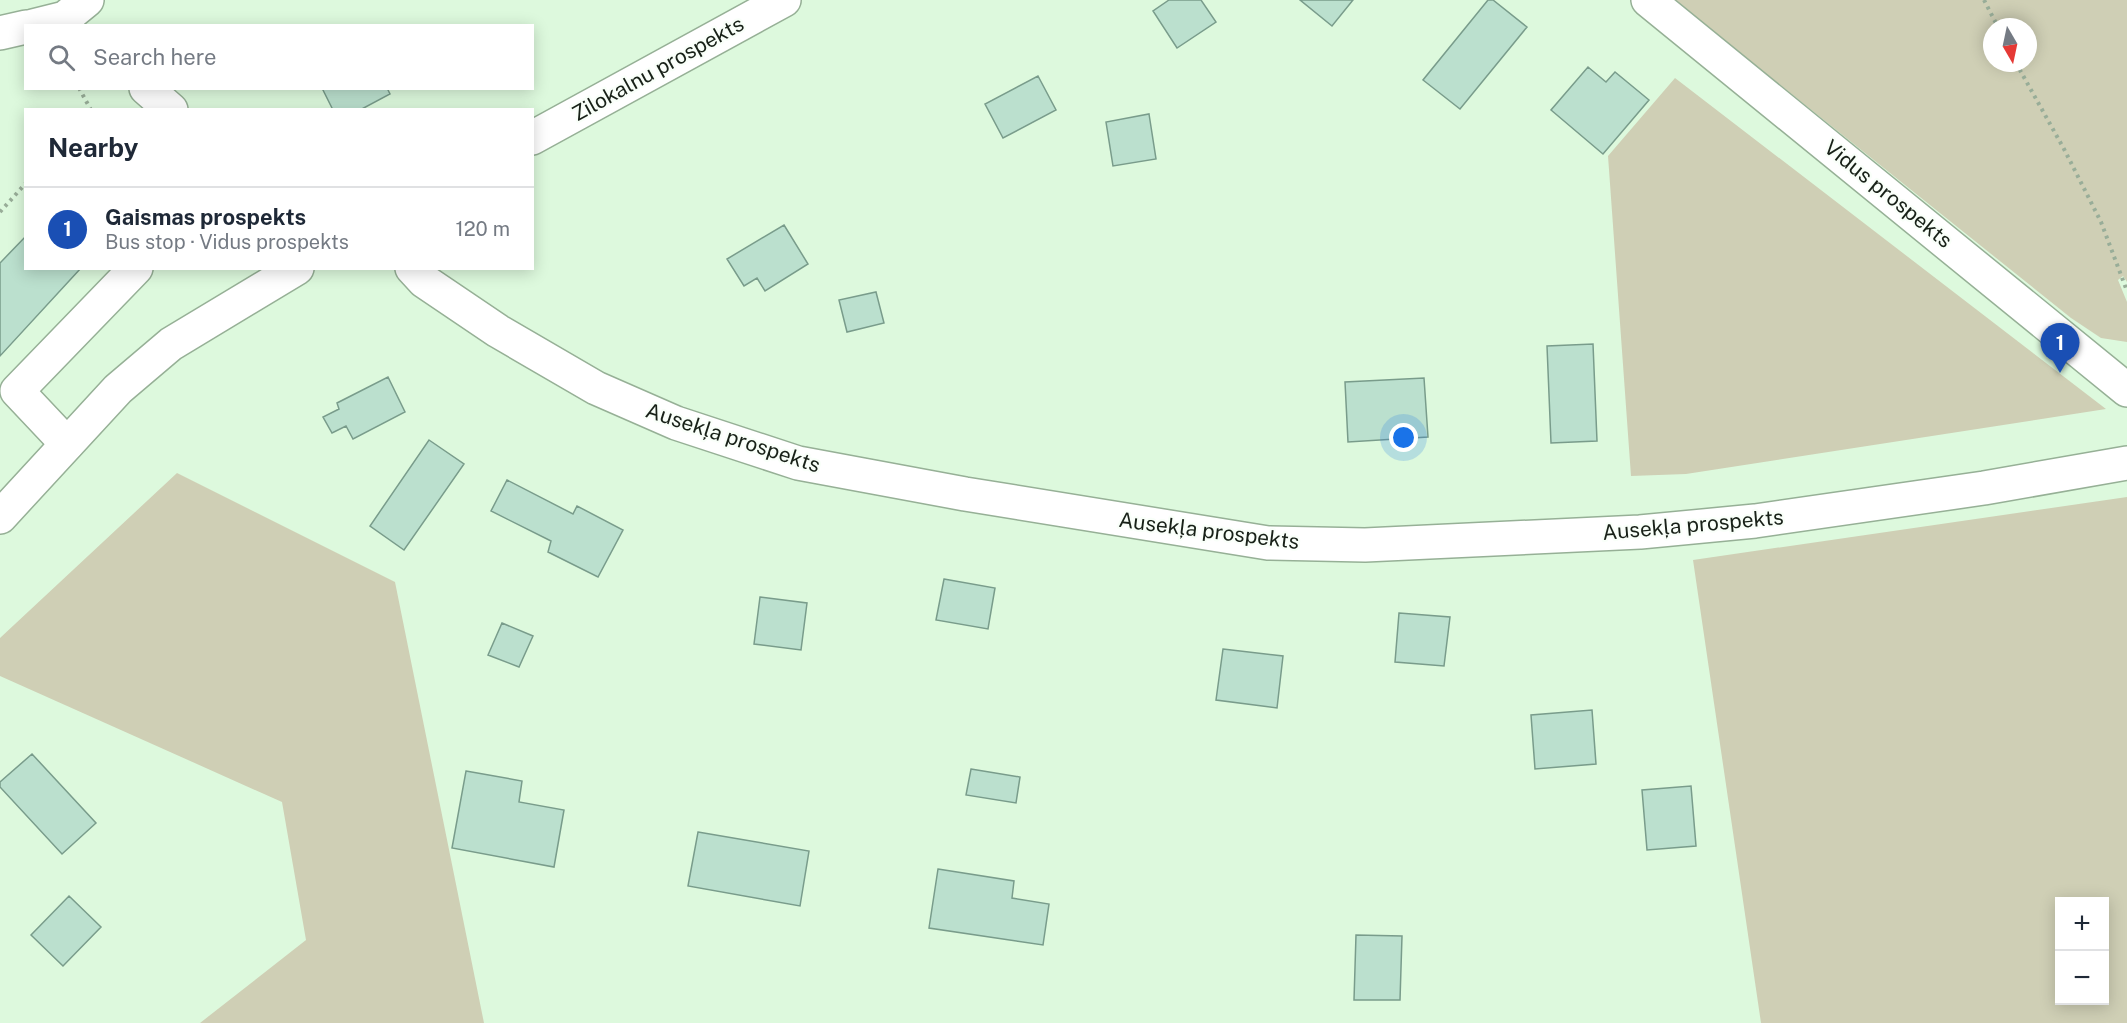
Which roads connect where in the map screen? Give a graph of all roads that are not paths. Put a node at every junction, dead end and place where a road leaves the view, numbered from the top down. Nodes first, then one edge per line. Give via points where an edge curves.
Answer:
1 (784, 0) edge
2 (1648, 0) edge
3 (66, 11) edge
4 (37, 24) edge
5 (24, 27) edge
6 (0, 33) edge
7 (148, 90) edge
8 (169, 108) edge
9 (534, 137) edge
10 (134, 270) edge
11 (294, 270) edge
12 (414, 270) edge
13 (2127, 390) edge
14 (67, 444) junction
15 (2127, 463) edge
16 (0, 517) edge

1 - 9 street, Zilokalnu prospekts
2 - 13 street, Vidus prospekts
3 - 4 street
5 - 6 street
7 - 8 street
10 - 14 street via 17,391
11 - 14 street via 171,344 118,389
12 - 15 street, Ausekļa prospekts via 498,331 596,388 676,423 798,463 1268,543 1365,546 1640,532 1755,521
14 - 16 street

